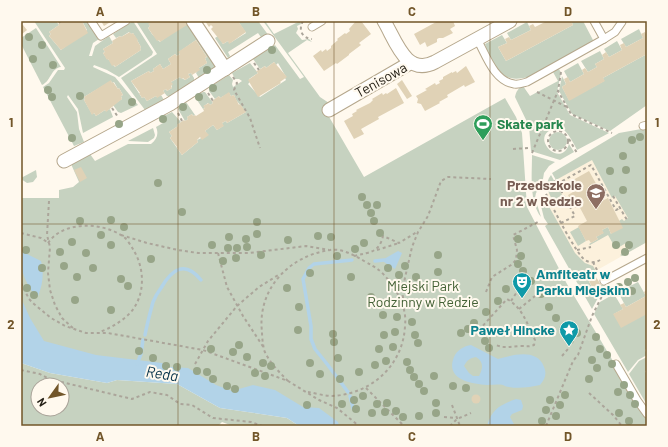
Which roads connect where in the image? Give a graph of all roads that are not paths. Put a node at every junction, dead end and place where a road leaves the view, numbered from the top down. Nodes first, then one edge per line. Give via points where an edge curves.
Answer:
1 (91, 21) edge
2 (126, 21) edge
3 (193, 21) edge
4 (322, 21) edge
5 (384, 21) edge
6 (510, 21) edge
7 (594, 21) edge
8 (622, 21) edge
9 (312, 27) dead end
10 (477, 39) junction
11 (604, 39) junction
12 (268, 41) dead end
13 (410, 62) junction
14 (225, 69) junction
15 (329, 110) dead end
16 (64, 161) dead end
17 (647, 258) edge
18 (605, 280) road end
19 (616, 364) dead end
20 (647, 414) edge

1 - 2 lane via 101,36
3 - 14 street
4 - 9 lane
5 - 13 street
6 - 10 street, Tenisowa
7 - 11 lane
8 - 11 lane via 615,32
10 - 11 lane via 497,75 515,84 526,82
10 - 13 street, Tenisowa via 428,66 416,66
12 - 14 street
13 - 15 street, Tenisowa
14 - 16 street via 170,104
17 - 18 lane
19 - 20 lane

